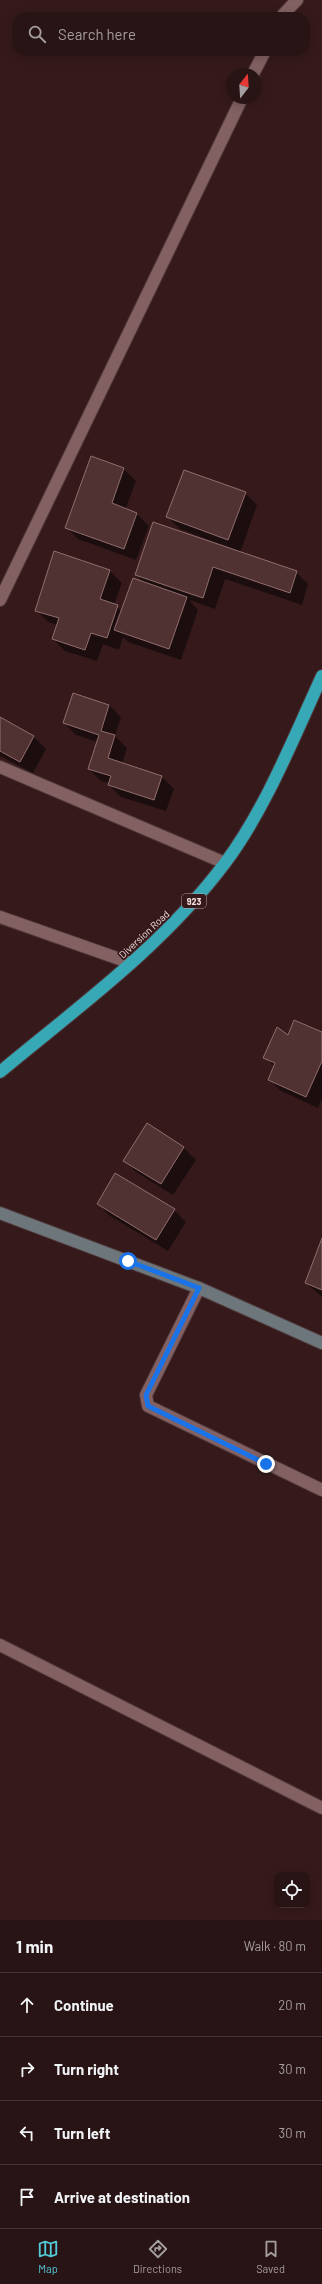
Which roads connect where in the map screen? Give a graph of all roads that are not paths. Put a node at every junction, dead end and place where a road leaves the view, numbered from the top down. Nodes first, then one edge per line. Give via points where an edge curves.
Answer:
1 (297, 0) edge
2 (286, 12) edge
3 (262, 56) edge
4 (256, 68) edge
5 (239, 104) edge
6 (0, 600) edge
7 (322, 676) edge
8 (0, 767) edge
9 (225, 863) junction
10 (0, 917) edge
11 (131, 963) junction
12 (0, 1072) edge
13 (0, 1213) edge
14 (199, 1288) junction
15 (322, 1344) edge
16 (322, 1490) edge
17 (0, 1645) edge
18 (322, 1808) edge

1 - 2 street
3 - 4 street
5 - 6 street
7 - 9 highway, Diversion Road / 923 via 252,821
8 - 9 street
9 - 11 highway, Diversion Road / 923 via 159,939
10 - 11 street
11 - 12 highway, Diversion Road / 923
13 - 14 street
14 - 15 street
14 - 16 street via 146,1395 148,1406
17 - 18 street

